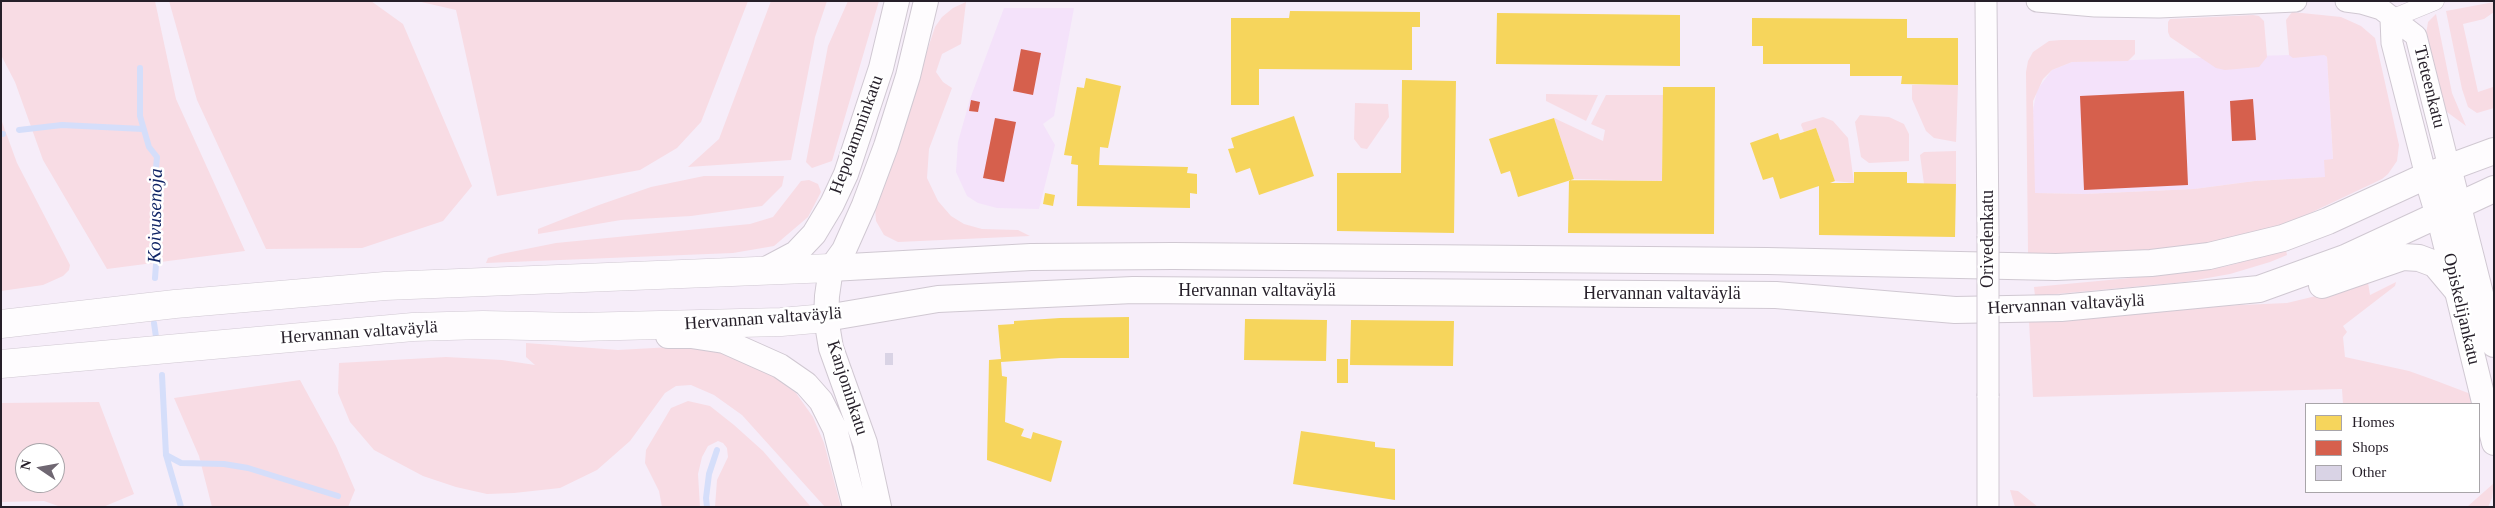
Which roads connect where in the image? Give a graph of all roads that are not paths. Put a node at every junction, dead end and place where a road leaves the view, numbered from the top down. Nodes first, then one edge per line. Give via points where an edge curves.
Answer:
1 (897, 1) edge
2 (926, 1) edge
3 (1986, 1) edge
4 (2037, 1) edge
5 (2296, 1) edge
6 (2346, 1) edge
7 (2435, 1) edge
8 (2391, 19) junction
9 (2494, 151) edge
10 (2438, 172) junction
11 (2494, 189) edge
12 (2448, 210) junction
13 (830, 268) junction
14 (764, 270) junction
15 (2456, 289) junction
16 (2202, 295) junction
17 (826, 318) junction
18 (1, 324) edge
19 (579, 327) junction
20 (2494, 345) edge
21 (1, 364) edge
22 (2494, 443) edge
23 (855, 507) edge
24 (880, 507) edge
25 (1988, 507) edge

1 - 14 main road, Hepolamminkatu via 881,68 846,174 832,204 814,234 796,253
2 - 13 main road, Hepolamminkatu via 908,76 886,146 844,250
3 - 25 street, Orivedenkatu, bridge
4 - 5 street via 2159,7
6 - 8 street via 2381,9
7 - 8 street
8 - 10 street, Tieteenkatu via 2392,43
9 - 10 main road, Hervannan valtaväylä
10 - 12 main road, Opiskelijankatu
10 - 13 main road, Hervannan valtaväylä via 2283,238 2209,256 2151,263 2056,267 1173,256 1031,257
11 - 12 main road, Hervannan valtaväylä
12 - 15 main road, Opiskelijankatu
12 - 16 main road, Hervannan valtaväylä via 2345,258 2284,282 2258,289
12 - 20 main road, Opiskelijankatu
13 - 14 highway, Hervannan valtaväylä
13 - 17 main road, Kanjoninkatu
14 - 18 highway, Hervannan valtaväylä via 385,286 176,304
15 - 16 main road via 2435,264 2419,258 2403,258 2280,299
15 - 22 main road, Opiskelijankatu
16 - 17 main road, Hervannan valtaväylä via 2062,308 1955,310 1776,295 1133,290 938,300
17 - 19 highway, Hervannan valtaväylä
17 - 24 main road, Kanjoninkatu via 831,348 865,443
19 - 21 highway, Hervannan valtaväylä via 413,327
19 - 23 main road, Kanjoninkatu via 624,334 691,336 724,341 780,366 806,384 820,401 835,429

